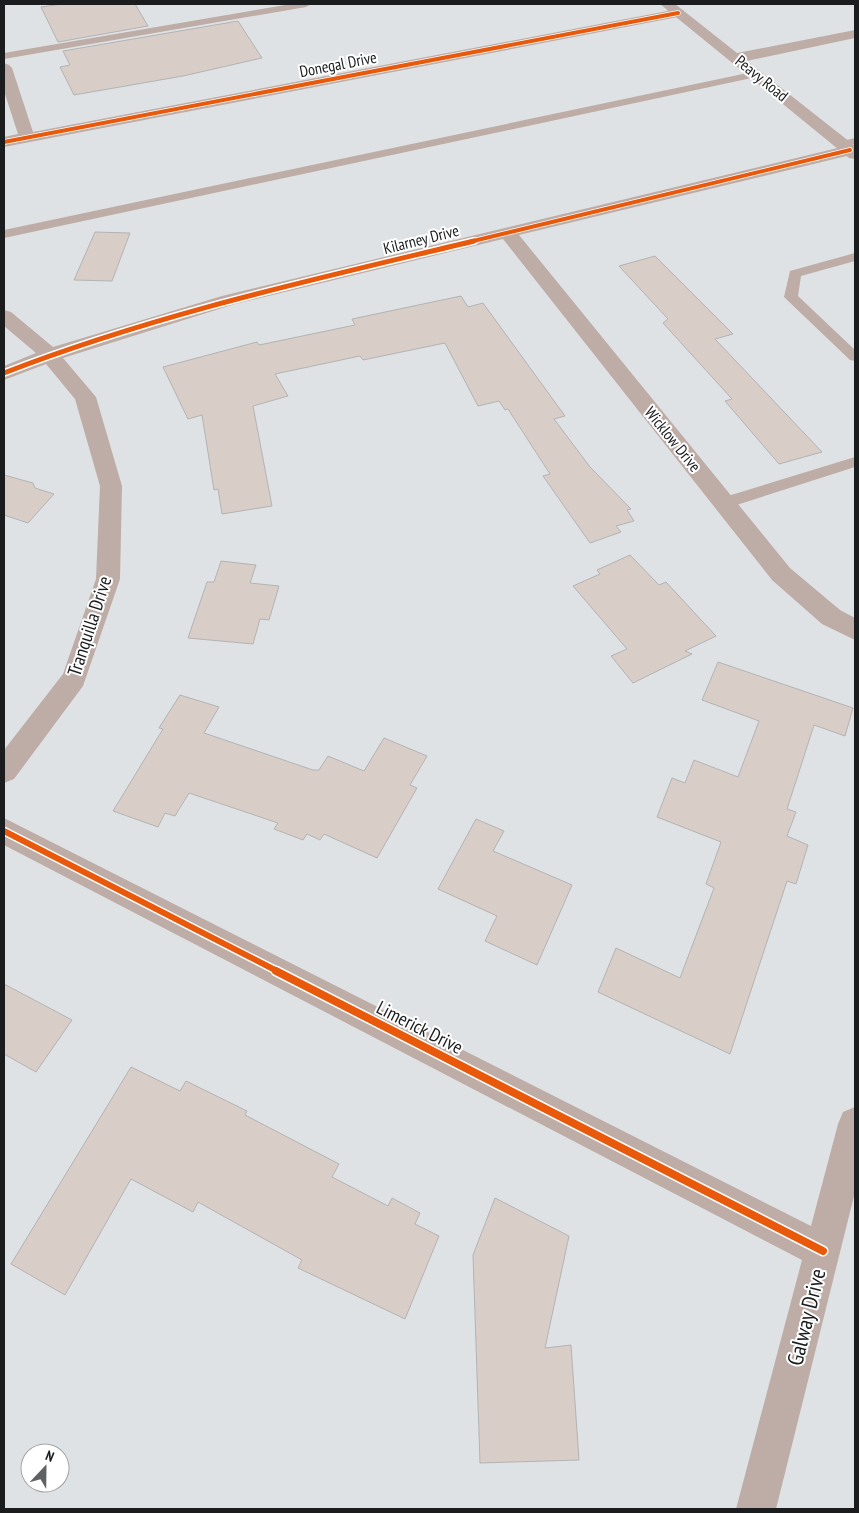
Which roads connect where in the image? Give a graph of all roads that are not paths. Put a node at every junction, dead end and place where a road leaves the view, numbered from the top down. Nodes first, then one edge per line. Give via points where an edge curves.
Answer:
1 (306, 4) edge
2 (672, 8) edge
3 (855, 34) edge
4 (4, 56) edge
5 (737, 58) junction
6 (4, 68) edge
7 (757, 74) junction
8 (27, 138) junction
9 (4, 142) edge
10 (851, 147) edge
11 (507, 232) junction
12 (4, 234) edge
13 (855, 257) edge
14 (4, 316) edge
15 (50, 355) junction
16 (855, 357) edge
17 (4, 373) edge
18 (855, 462) edge
19 (724, 502) junction
20 (855, 630) edge
21 (4, 771) edge
22 (4, 830) edge
23 (855, 1124) edge
24 (823, 1251) junction
25 (756, 1509) edge

1 - 4 lane
2 - 5 street, Peavy Road
2 - 8 street, Donegal Drive
3 - 5 street
5 - 7 street, Peavy Road
6 - 8 street
7 - 10 street, Peavy Road
7 - 12 lane
8 - 9 street, Donegal Drive
10 - 11 street, Kilarney Drive
11 - 15 street, Kilarney Drive via 229,300
11 - 19 street, Wicklow Drive
13 - 16 lane via 795,274 791,297
14 - 15 street, Tranquilla Drive
15 - 17 street, Kilarney Drive
15 - 21 street, Tranquilla Drive via 86,397 111,486 108,579 74,679
18 - 19 lane
19 - 20 street, Wicklow Drive via 781,574 831,617
22 - 24 street, Limerick Drive
23 - 24 street, Galway Drive
24 - 25 street, Galway Drive

